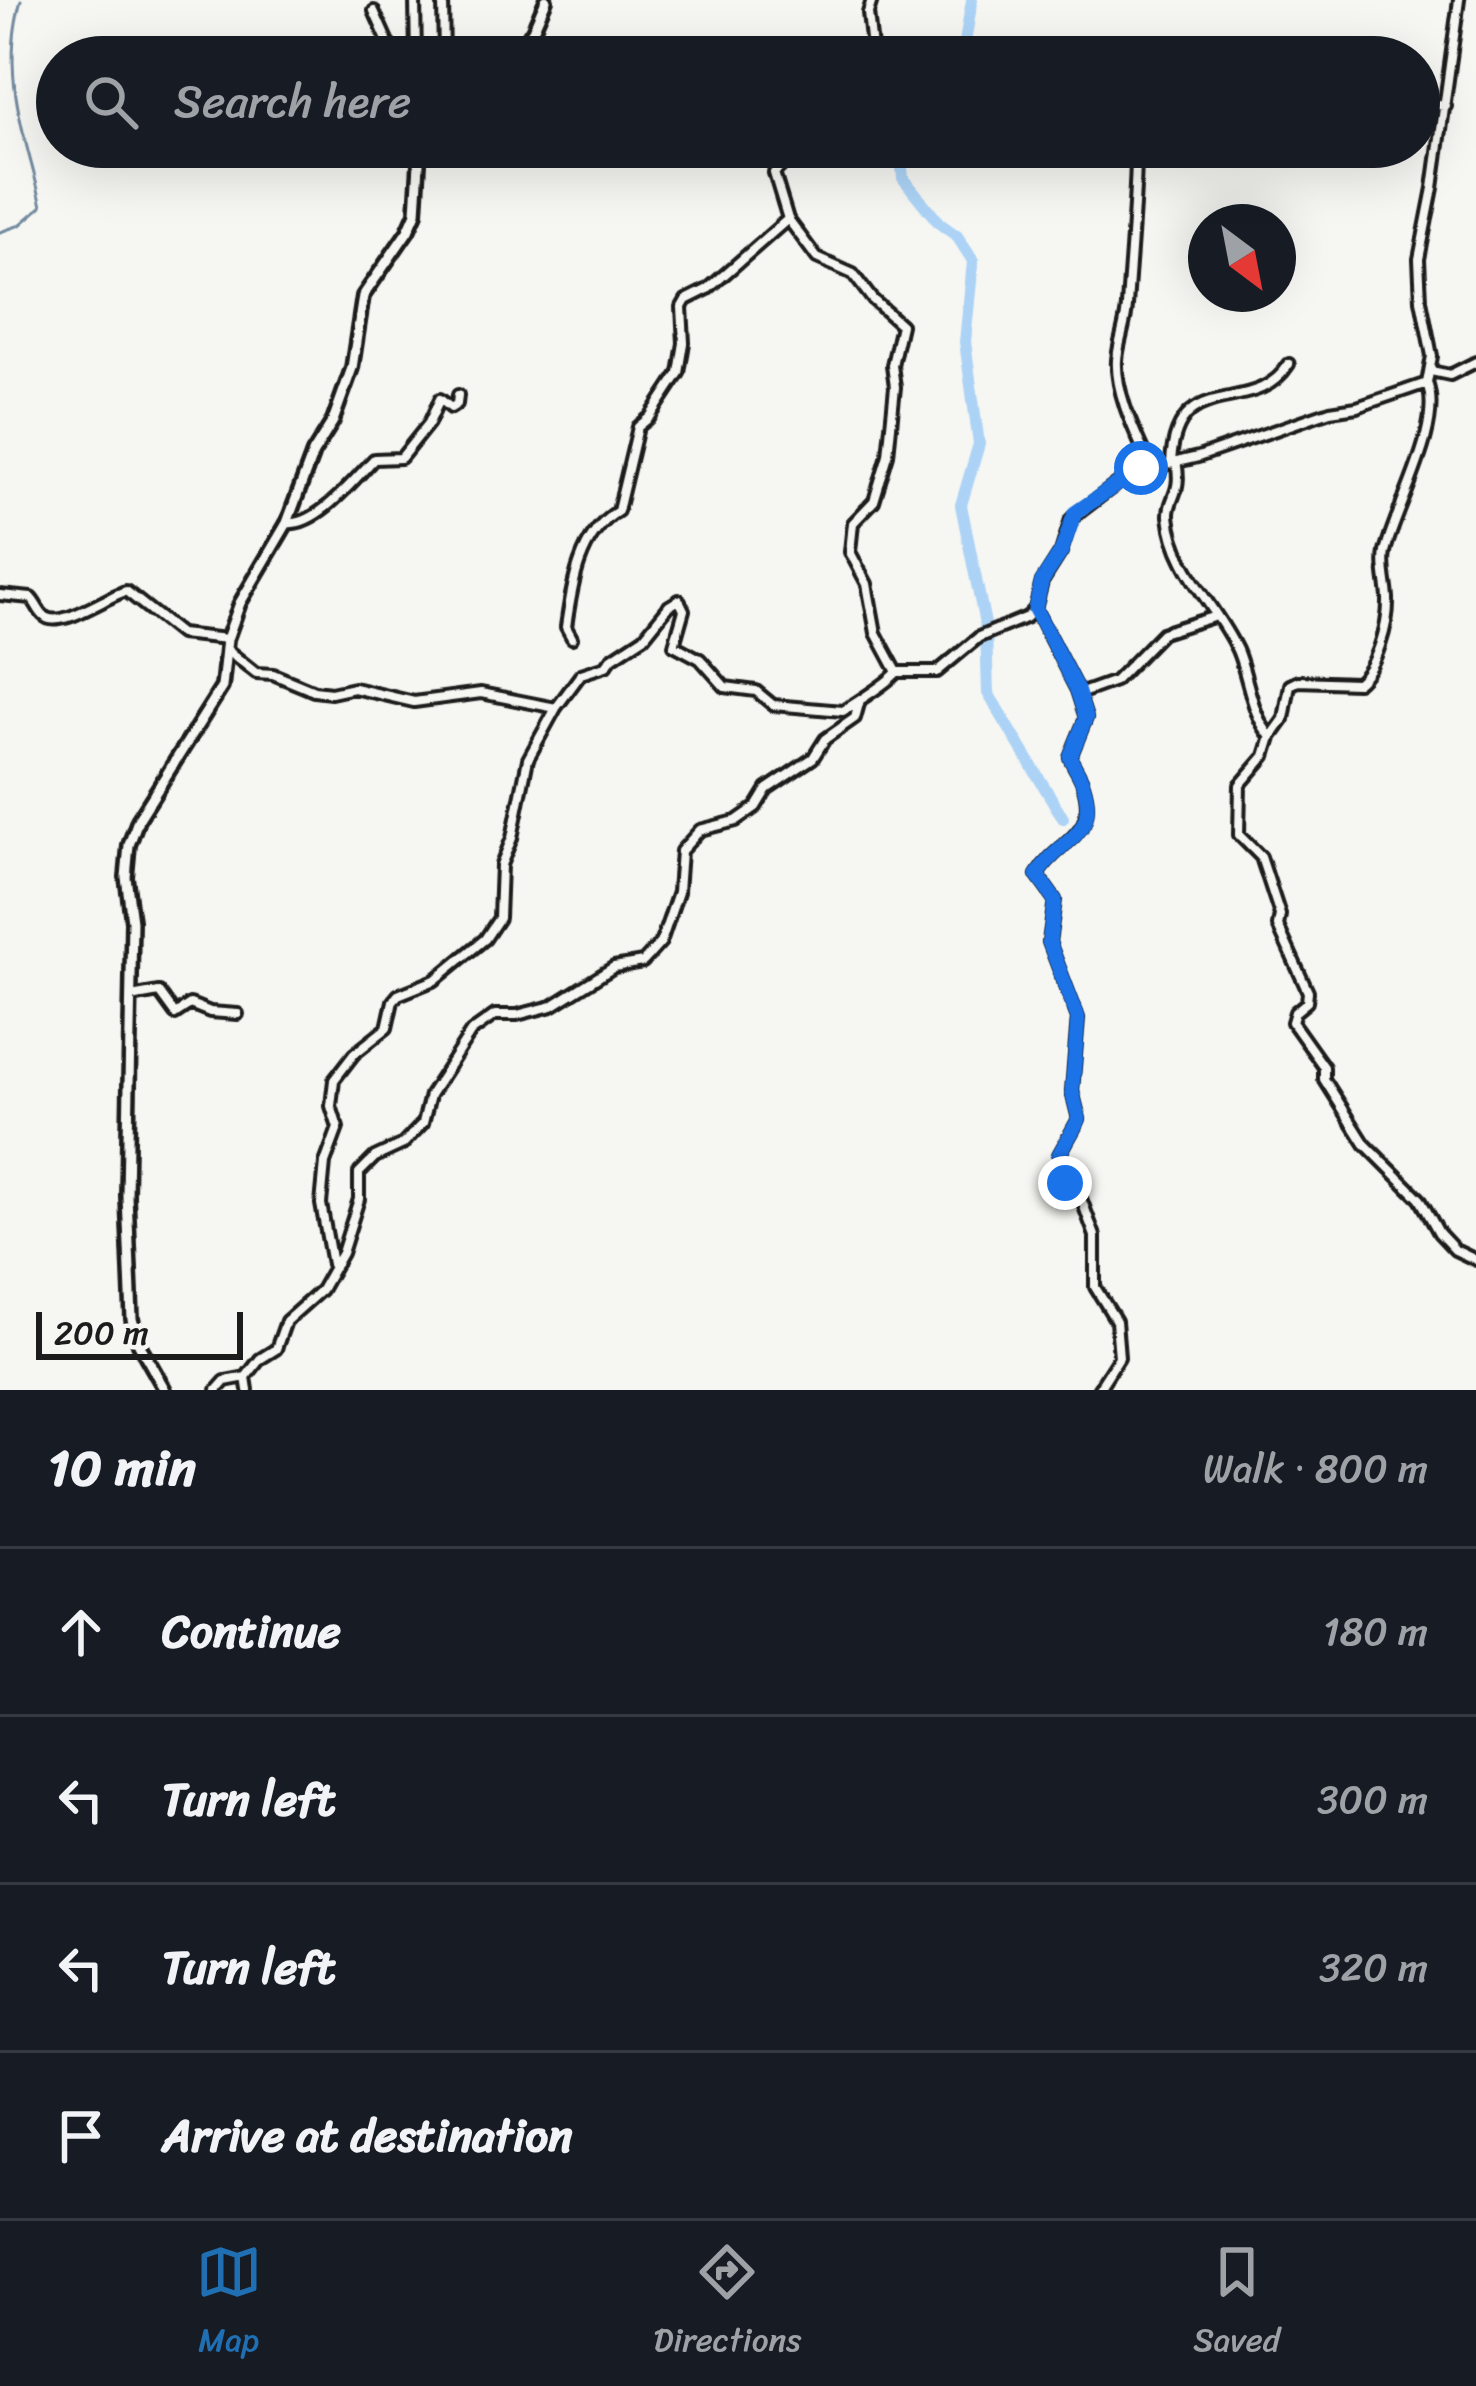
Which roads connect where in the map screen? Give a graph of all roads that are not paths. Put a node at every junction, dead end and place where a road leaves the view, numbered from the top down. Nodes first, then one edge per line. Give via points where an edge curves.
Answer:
1 (415, 0) edge
2 (443, 0) edge
3 (546, 0) edge
4 (872, 0) edge
5 (1459, 0) edge
6 (374, 11) dead end
7 (385, 36) edge
8 (414, 36) edge
9 (444, 36) edge
10 (529, 36) edge
11 (871, 36) edge
12 (1440, 105) edge
13 (1446, 106) junction
14 (1440, 140) edge
15 (419, 168) edge
16 (778, 168) edge
17 (1136, 168) edge
18 (1435, 168) edge
19 (788, 220) junction
20 (1476, 362) edge
21 (1289, 364) dead end
22 (1431, 371) junction
23 (1426, 383) junction
24 (458, 395) dead end
25 (1173, 462) junction
26 (1150, 466) junction
27 (286, 523) junction
28 (0, 595) edge
29 (1035, 609) junction
30 (1216, 616) junction
31 (572, 638) dead end
32 (227, 644) junction
33 (897, 672) junction
34 (1079, 694) junction
35 (860, 699) junction
36 (556, 708) junction
37 (1271, 737) junction
38 (131, 997) junction
39 (238, 1014) dead end
40 (1476, 1260) edge
41 (332, 1264) junction
42 (246, 1377) junction
43 (165, 1390) edge
44 (217, 1390) edge
45 (248, 1390) edge
46 (1098, 1390) edge

1 - 8 street
2 - 9 street
3 - 10 street
4 - 11 street
5 - 13 street
6 - 7 street
12 - 13 street
13 - 14 street
15 - 27 street via 416,213 363,296 352,368
16 - 19 street
17 - 26 street via 1117,361
18 - 22 street via 1419,259
19 - 31 street via 686,299 679,374 638,427 618,511 584,548 566,627
19 - 33 street via 817,258 853,274 901,326 889,455 874,501 853,523 850,552
20 - 22 street via 1450,374
21 - 25 street via 1255,389 1188,411 1174,429
22 - 23 street
23 - 25 street
23 - 37 street via 1428,423 1385,553 1388,605 1372,658 1357,683 1290,685 1286,715
24 - 27 street via 451,408 440,400 401,458 374,459 334,501
25 - 26 street
25 - 30 street via 1176,542
26 - 29 street via 1075,513
27 - 32 street
28 - 32 street via 32,598 51,620 126,591 180,634
29 - 33 street via 979,637 937,672
29 - 34 street
30 - 34 street via 1162,633 1115,681
30 - 37 street
32 - 36 street via 256,674 314,691 354,688 414,702 481,693
32 - 38 street via 222,687 129,845
33 - 35 street
34 - 46 street via 1085,725 1070,757 1088,816 1037,875 1055,900 1049,942 1078,1026 1072,1091 1079,1119 1059,1155 1095,1236 1095,1287 1116,1321 1119,1357
35 - 36 street via 826,712 725,687 692,652 674,645 684,610 679,600 606,666 581,674
35 - 41 street via 855,718 767,789 756,807 700,830 682,851 661,942 643,962 614,967 552,1006 495,1016 471,1032 430,1095 423,1123 359,1173 355,1214
36 - 41 street via 528,759 502,865 499,918 435,980 398,995 388,1028 334,1080 338,1129 321,1204
37 - 40 street via 1240,784 1239,835 1261,857 1278,926 1308,992 1292,1022 1365,1144 1420,1199 1449,1244
38 - 39 street via 159,992 175,1014 190,1004
38 - 43 street via 133,1330
41 - 42 street via 321,1290 286,1321 276,1348
42 - 44 street
42 - 45 street

